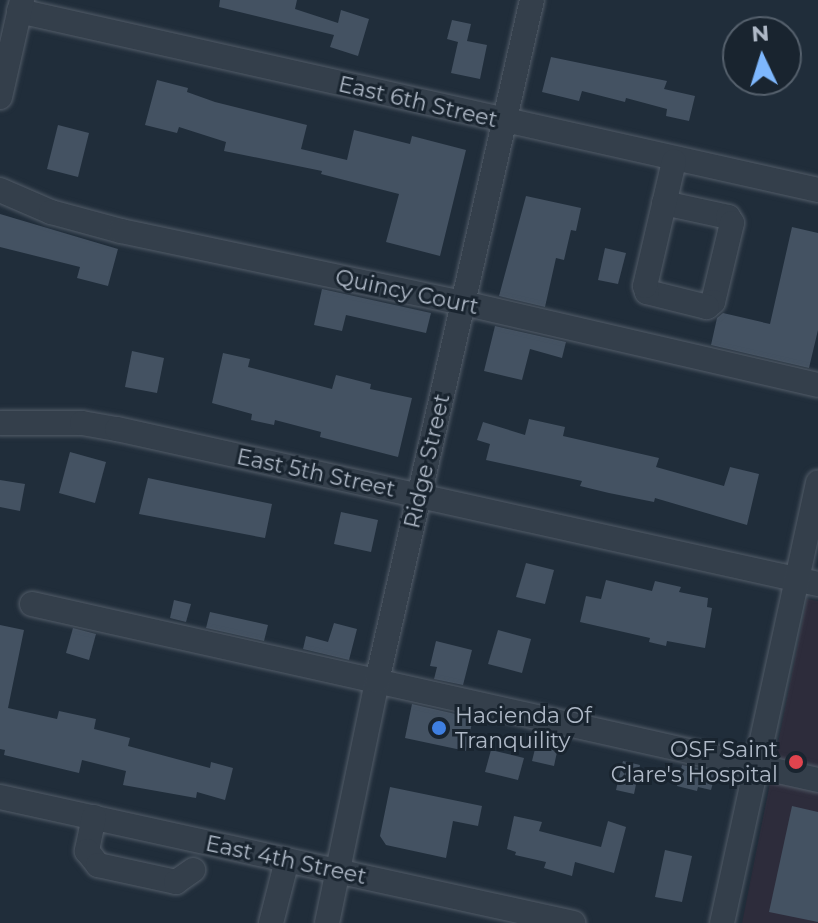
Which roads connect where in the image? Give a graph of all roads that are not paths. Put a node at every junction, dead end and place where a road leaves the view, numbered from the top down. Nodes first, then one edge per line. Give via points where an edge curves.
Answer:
1 (532, 0) edge
2 (21, 6) edge
3 (0, 97) edge
4 (504, 121) junction
5 (674, 161) junction
6 (0, 190) edge
7 (818, 190) edge
8 (664, 203) junction
9 (463, 303) junction
10 (818, 385) edge
11 (0, 423) edge
12 (818, 482) edge
13 (420, 496) junction
14 (808, 582) edge
15 (32, 604) dead end
16 (377, 681) junction
17 (753, 766) junction
18 (818, 780) edge
19 (0, 797) edge
20 (94, 817) junction
21 (287, 860) junction
22 (193, 870) dead end
23 (338, 871) junction
24 (271, 923) edge
25 (327, 923) edge
26 (573, 923) edge
27 (722, 923) edge

1 - 4 street, Ridge Street
2 - 3 street
2 - 4 street, East 6th Street
4 - 5 street, East 6th Street
4 - 9 street, Ridge Street
5 - 7 street, East 6th Street
5 - 8 street
6 - 9 street, Quincy Court via 51,212 121,231
8 - 8 street via 647,292 707,307 713,302 732,223 728,217
9 - 10 street, Quincy Court
9 - 13 street, Ridge Street
11 - 13 street, East 5th Street via 82,423 117,429
12 - 14 street
13 - 14 street, East 5th Street
13 - 16 street, Ridge Street
14 - 17 street
15 - 16 street
16 - 17 street
16 - 23 street, Ridge Street
17 - 18 street
17 - 27 street
19 - 20 street, East 4th Street
20 - 21 street, East 4th Street
20 - 22 street via 87,851 98,865 176,882
21 - 23 street, East 4th Street
21 - 24 street
23 - 25 street, Ridge Street
23 - 26 street, East 4th Street

